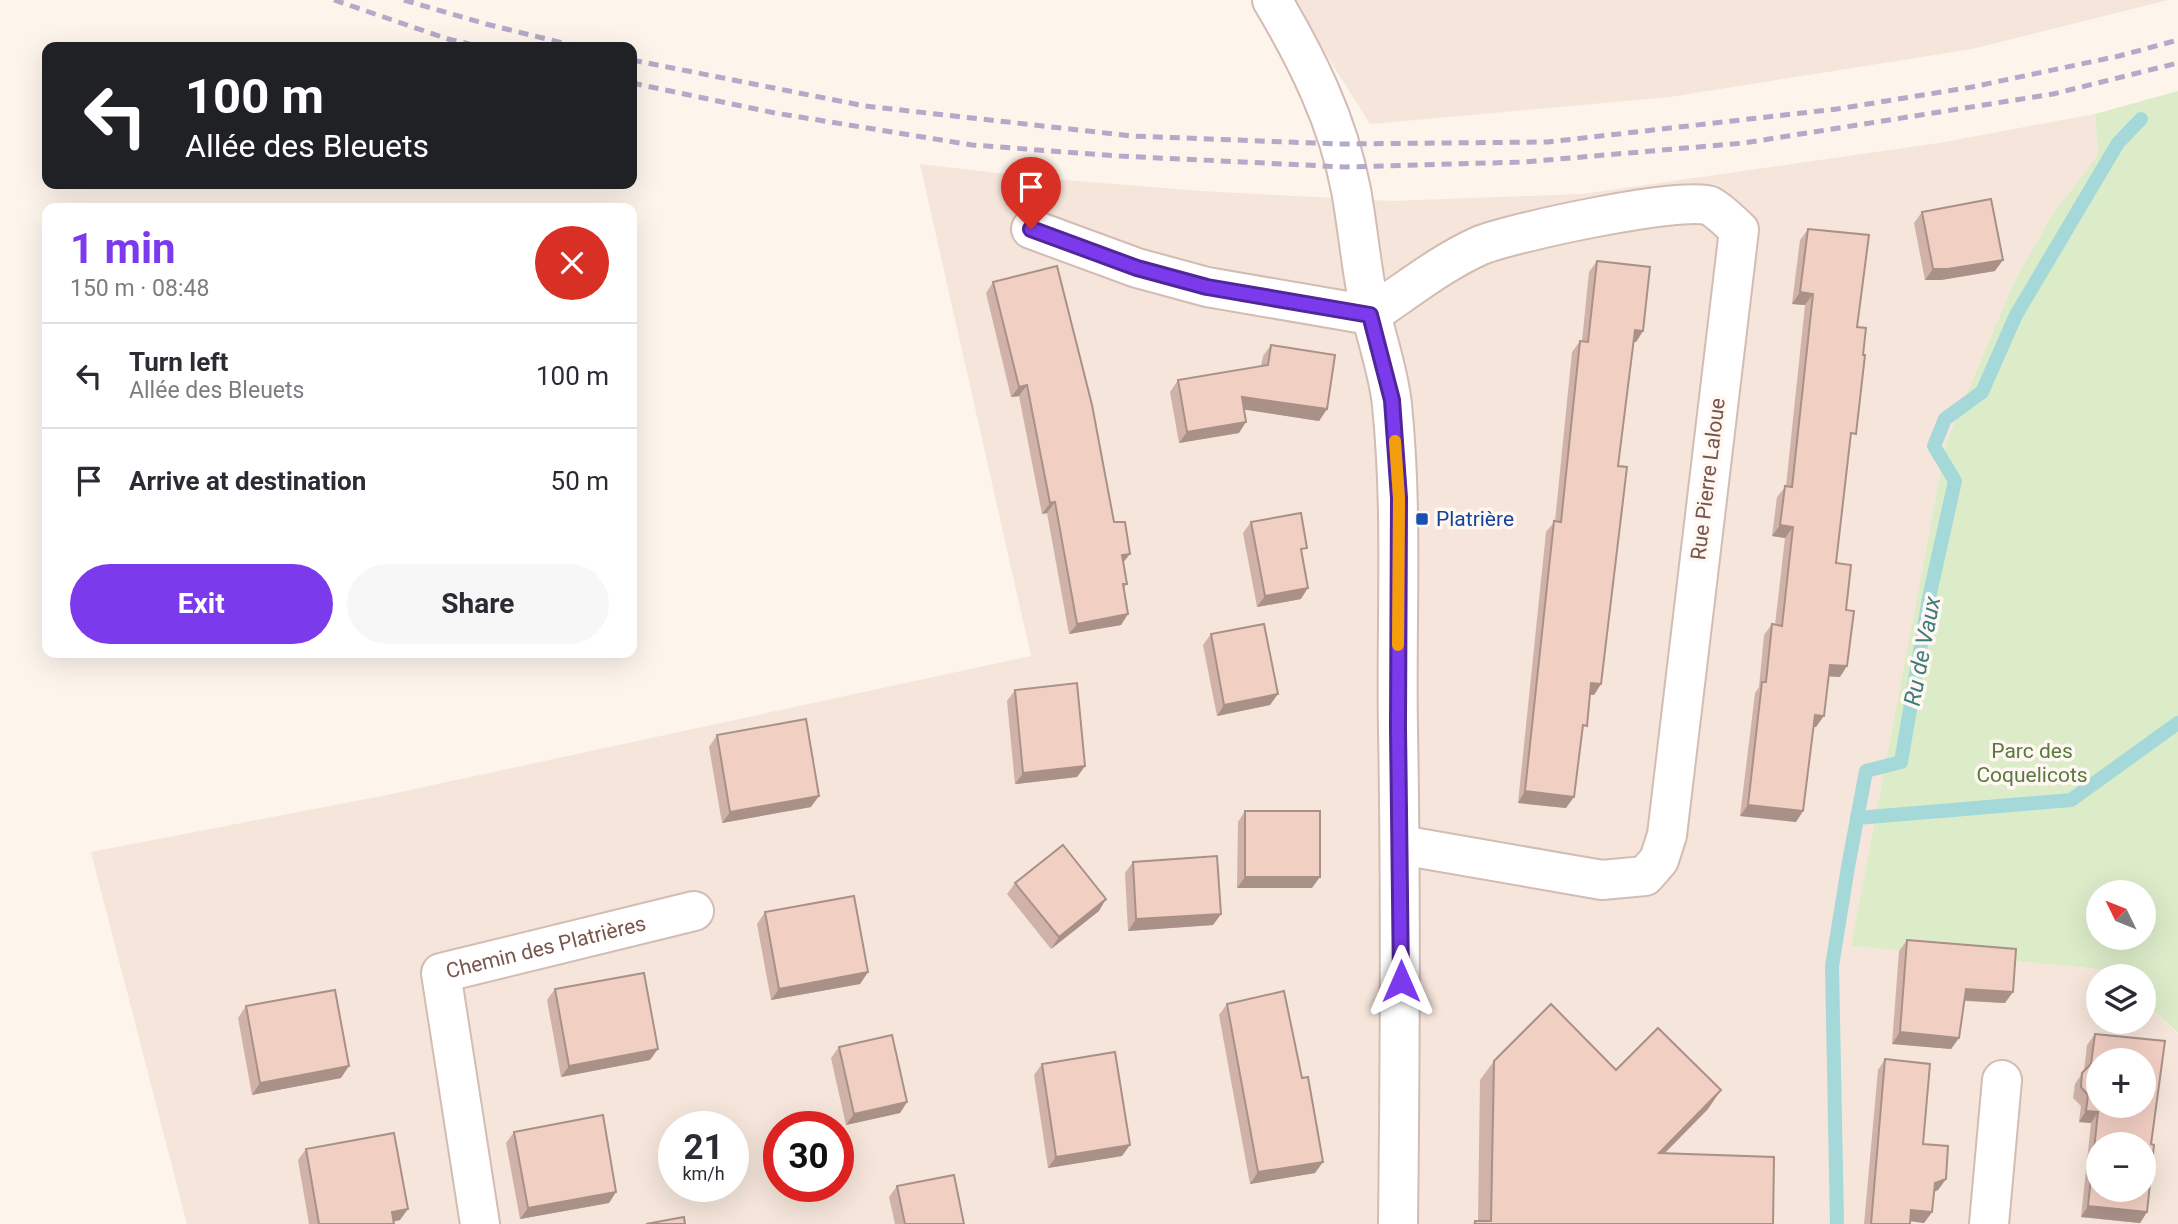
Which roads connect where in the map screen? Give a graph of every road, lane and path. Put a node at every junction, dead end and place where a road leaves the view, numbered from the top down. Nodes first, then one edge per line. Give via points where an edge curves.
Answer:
1 (1272, 0) edge
2 (1031, 229) dead end
3 (1370, 315) junction
4 (1401, 845) junction
5 (694, 911) dead end
6 (2002, 1080) dead end
7 (480, 1224) edge
8 (1398, 1224) edge
9 (1989, 1224) edge

1 - 3 street via 1319,87 1339,144
2 - 3 street via 1137,268 1207,287
3 - 4 street via 1392,400 1399,498
3 - 4 street, Rue Pierre Laloue via 1477,247 1534,229 1672,205 1710,206 1739,230 1667,835 1659,860 1645,876 1602,880
4 - 8 street
5 - 7 street, Chemin des Platrières via 441,973
6 - 9 street

